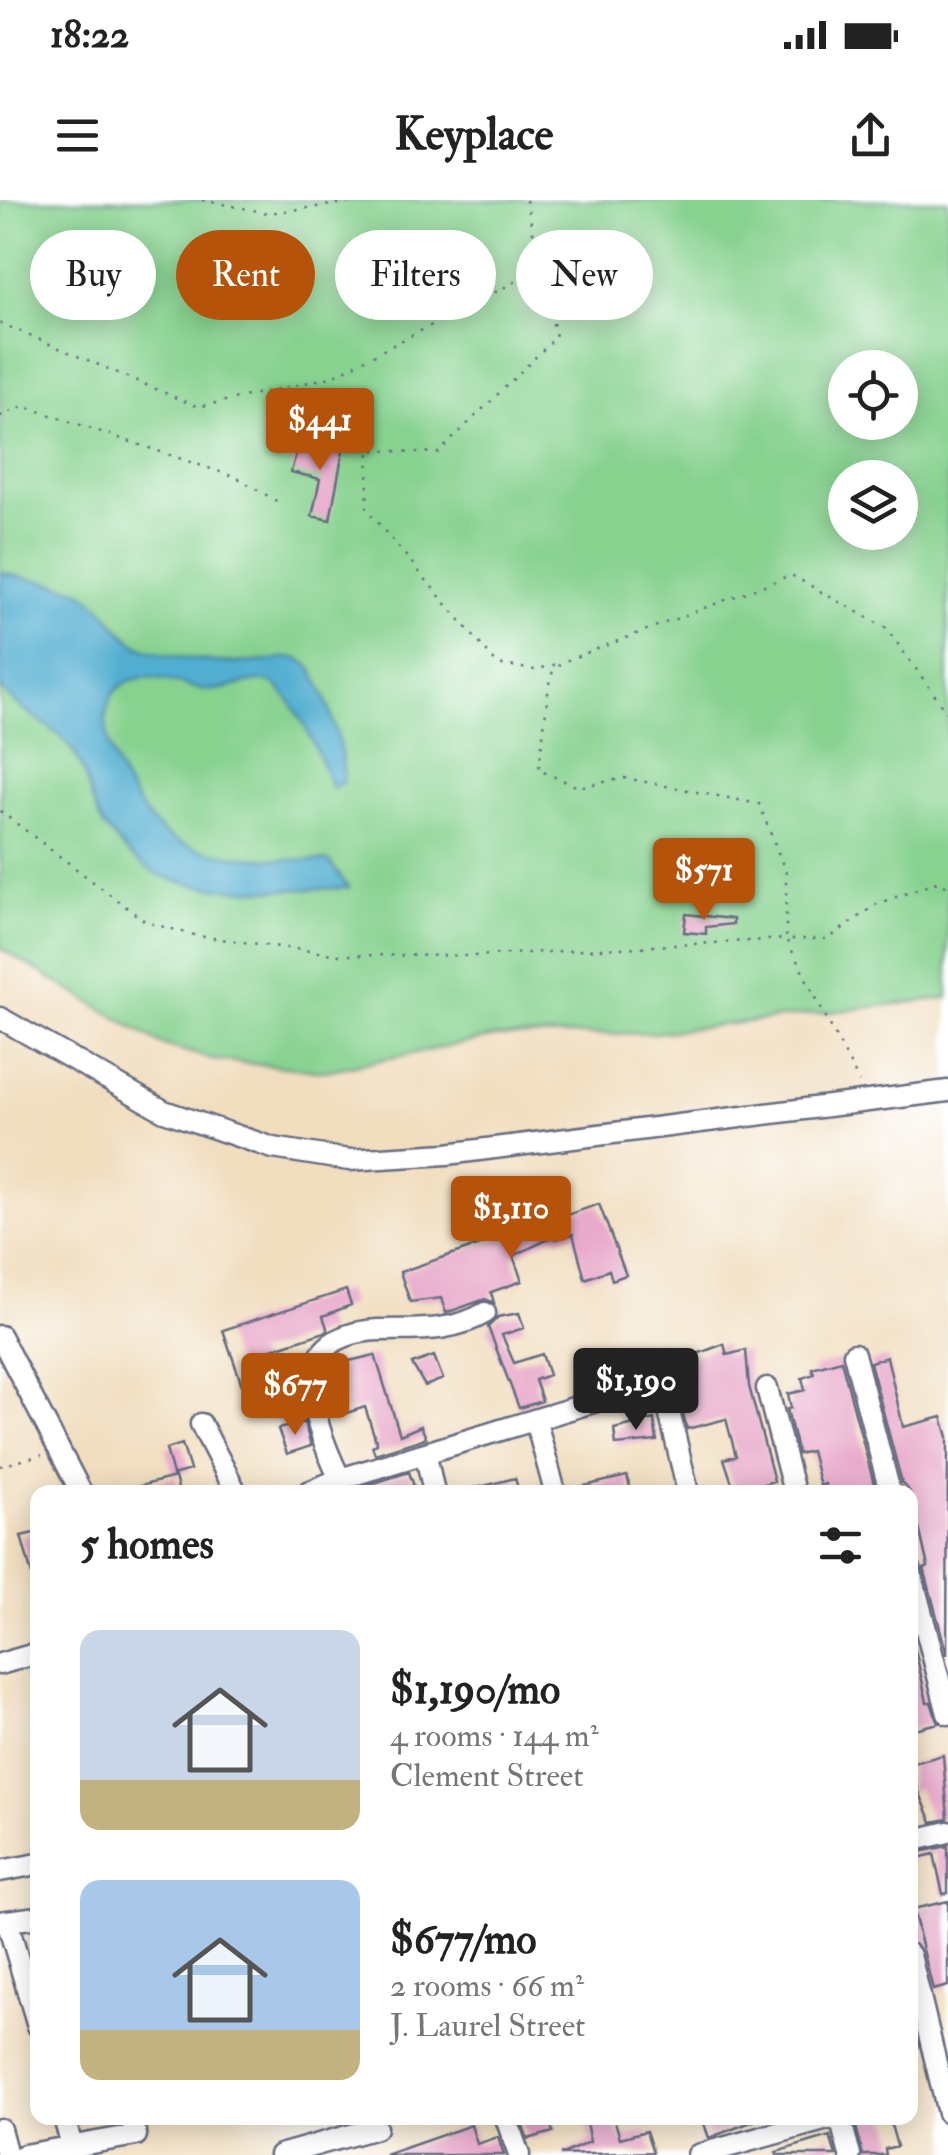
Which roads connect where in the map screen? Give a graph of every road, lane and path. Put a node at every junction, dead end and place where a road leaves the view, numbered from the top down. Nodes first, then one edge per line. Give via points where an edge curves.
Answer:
1 (202, 200) edge
2 (370, 200) edge
3 (526, 200) edge
4 (533, 230) edge
5 (516, 282) edge
6 (552, 320) edge
7 (0, 323) edge
8 (0, 416) edge
9 (283, 506) dead end
10 (560, 663) junction
11 (948, 713) edge
12 (0, 810) edge
13 (948, 886) edge
14 (786, 939) junction
15 (0, 1018) edge
16 (948, 1091) edge
17 (867, 1100) junction
18 (485, 1313) dead end
19 (0, 1336) edge
20 (854, 1354) dead end
21 (767, 1388) dead end
22 (536, 1422) junction
23 (201, 1424) dead end
24 (58, 1450) junction
25 (426, 1456) junction
26 (0, 1466) edge
27 (340, 1478) junction
28 (77, 1485) edge
29 (232, 1485) edge
30 (324, 1485) edge
31 (432, 1485) edge
32 (553, 1485) edge
33 (686, 1485) edge
34 (792, 1485) edge
35 (888, 1485) edge
36 (918, 1600) edge
37 (30, 1661) edge
38 (30, 1663) edge
39 (0, 1664) edge
40 (0, 1677) edge
41 (948, 1714) edge
42 (948, 1832) edge
43 (918, 1839) edge
44 (30, 1865) edge
45 (0, 1871) edge
46 (30, 1918) edge
47 (4, 1921) edge
48 (918, 1988) edge
49 (30, 2001) edge
50 (948, 2114) edge
51 (66, 2125) edge
52 (132, 2125) edge
53 (375, 2125) edge
54 (508, 2125) edge
55 (806, 2125) edge
56 (842, 2125) edge
57 (0, 2129) edge
58 (72, 2146) junction
59 (7, 2155) edge
60 (24, 2155) edge
61 (280, 2155) edge
62 (519, 2155) edge
63 (698, 2155) edge
64 (850, 2155) edge

1 - 2 path via 268,213
3 - 4 path
5 - 7 path via 331,377 198,407
6 - 10 path via 556,337 438,454 369,450 367,510 497,664 535,670
8 - 9 path via 24,406 238,478
10 - 11 path via 791,575 886,628
10 - 14 path via 550,676 538,770 578,786 625,778 759,804 786,873
12 - 14 path via 146,922 198,936 340,955 453,956
13 - 14 path via 937,882 877,904 828,940
14 - 17 path
15 - 17 street via 164,1111 273,1148 348,1160 447,1154
16 - 17 street
18 - 27 street via 433,1330 373,1330 329,1346 312,1366 308,1385
19 - 24 street
20 - 35 street
21 - 34 street
22 - 25 street
22 - 32 street
22 - 33 street via 662,1381
23 - 29 street
24 - 26 path
24 - 28 street
25 - 27 street
25 - 31 street
27 - 30 street
36 - 41 street
37 - 39 street
38 - 40 street
42 - 43 street
44 - 45 street
46 - 47 street
47 - 49 street
48 - 50 street
51 - 58 street
52 - 58 street via 136,2135
53 - 61 street
54 - 62 street
55 - 63 street
56 - 64 street
57 - 59 street
58 - 60 street

